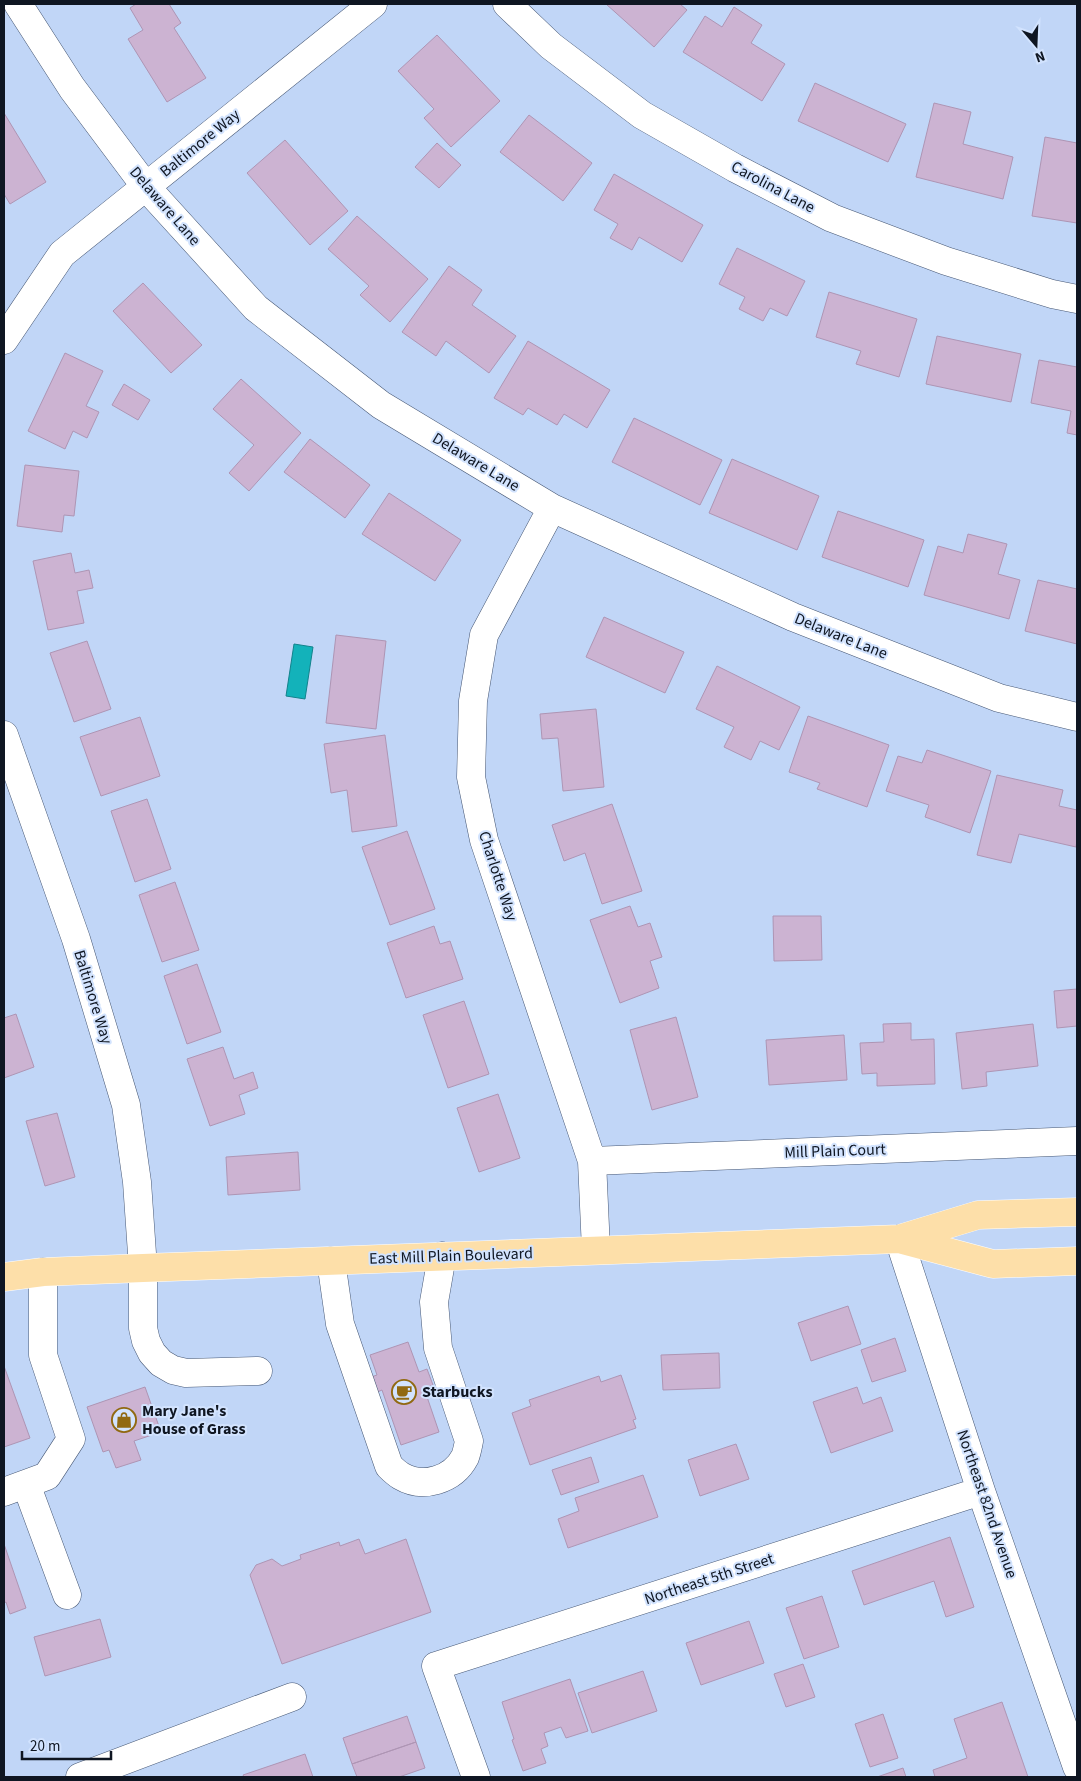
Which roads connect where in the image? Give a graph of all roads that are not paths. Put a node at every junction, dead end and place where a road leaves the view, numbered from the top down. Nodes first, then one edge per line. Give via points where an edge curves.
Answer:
1 (18, 4) edge
2 (373, 4) edge
3 (507, 4) edge
4 (146, 187) junction
5 (1077, 299) edge
6 (4, 340) edge
7 (552, 508) junction
8 (1077, 717) edge
9 (4, 735) edge
10 (1077, 1141) edge
11 (592, 1161) junction
12 (1077, 1212) edge
13 (899, 1239) junction
14 (596, 1250) junction
15 (442, 1256) junction
16 (331, 1260) junction
17 (1077, 1261) edge
18 (143, 1268) junction
19 (43, 1272) junction
20 (4, 1277) edge
21 (258, 1371) dead end
22 (15, 1488) edge
23 (982, 1492) junction
24 (67, 1596) dead end
25 (292, 1697) dead end
26 (135, 1768) edge
27 (1077, 1768) edge
28 (80, 1777) edge
29 (476, 1777) edge

1 - 4 street, Delaware Lane via 72,88
2 - 4 street, Baltimore Way
3 - 5 street, Carolina Lane via 551,46 642,115 832,218 946,261
4 - 6 street, Baltimore Way via 62,254
4 - 7 street, Delaware Lane via 256,308 382,405
7 - 8 street, Delaware Lane via 793,617 999,698
7 - 11 street, Charlotte Way via 484,635 473,701 471,777 484,840
9 - 18 street, Baltimore Way via 76,939 126,1105 137,1182
10 - 11 street, Mill Plain Court
11 - 14 street, Charlotte Way
12 - 13 main road, East Mill Plain Boulevard via 978,1216
13 - 14 main road, East Mill Plain Boulevard
13 - 17 main road, East Mill Plain Boulevard via 994,1264
13 - 23 street, Northeast 82nd Avenue
14 - 15 main road, East Mill Plain Boulevard
15 - 16 main road, East Mill Plain Boulevard
15 - 16 street via 434,1302 438,1348 469,1441 465,1456 456,1468 444,1478 430,1482 414,1482 389,1466 340,1324
16 - 18 main road, East Mill Plain Boulevard
18 - 19 main road, East Mill Plain Boulevard
18 - 21 street, Baltimore Way via 143,1328 152,1353 161,1363 186,1374
19 - 20 main road, East Mill Plain Boulevard
19 - 22 street via 43,1355 72,1439 47,1476
22 - 24 street
23 - 27 street, Northeast 82nd Avenue
23 - 29 street, Northeast 5th Street via 436,1666
25 - 26 street
26 - 28 street

